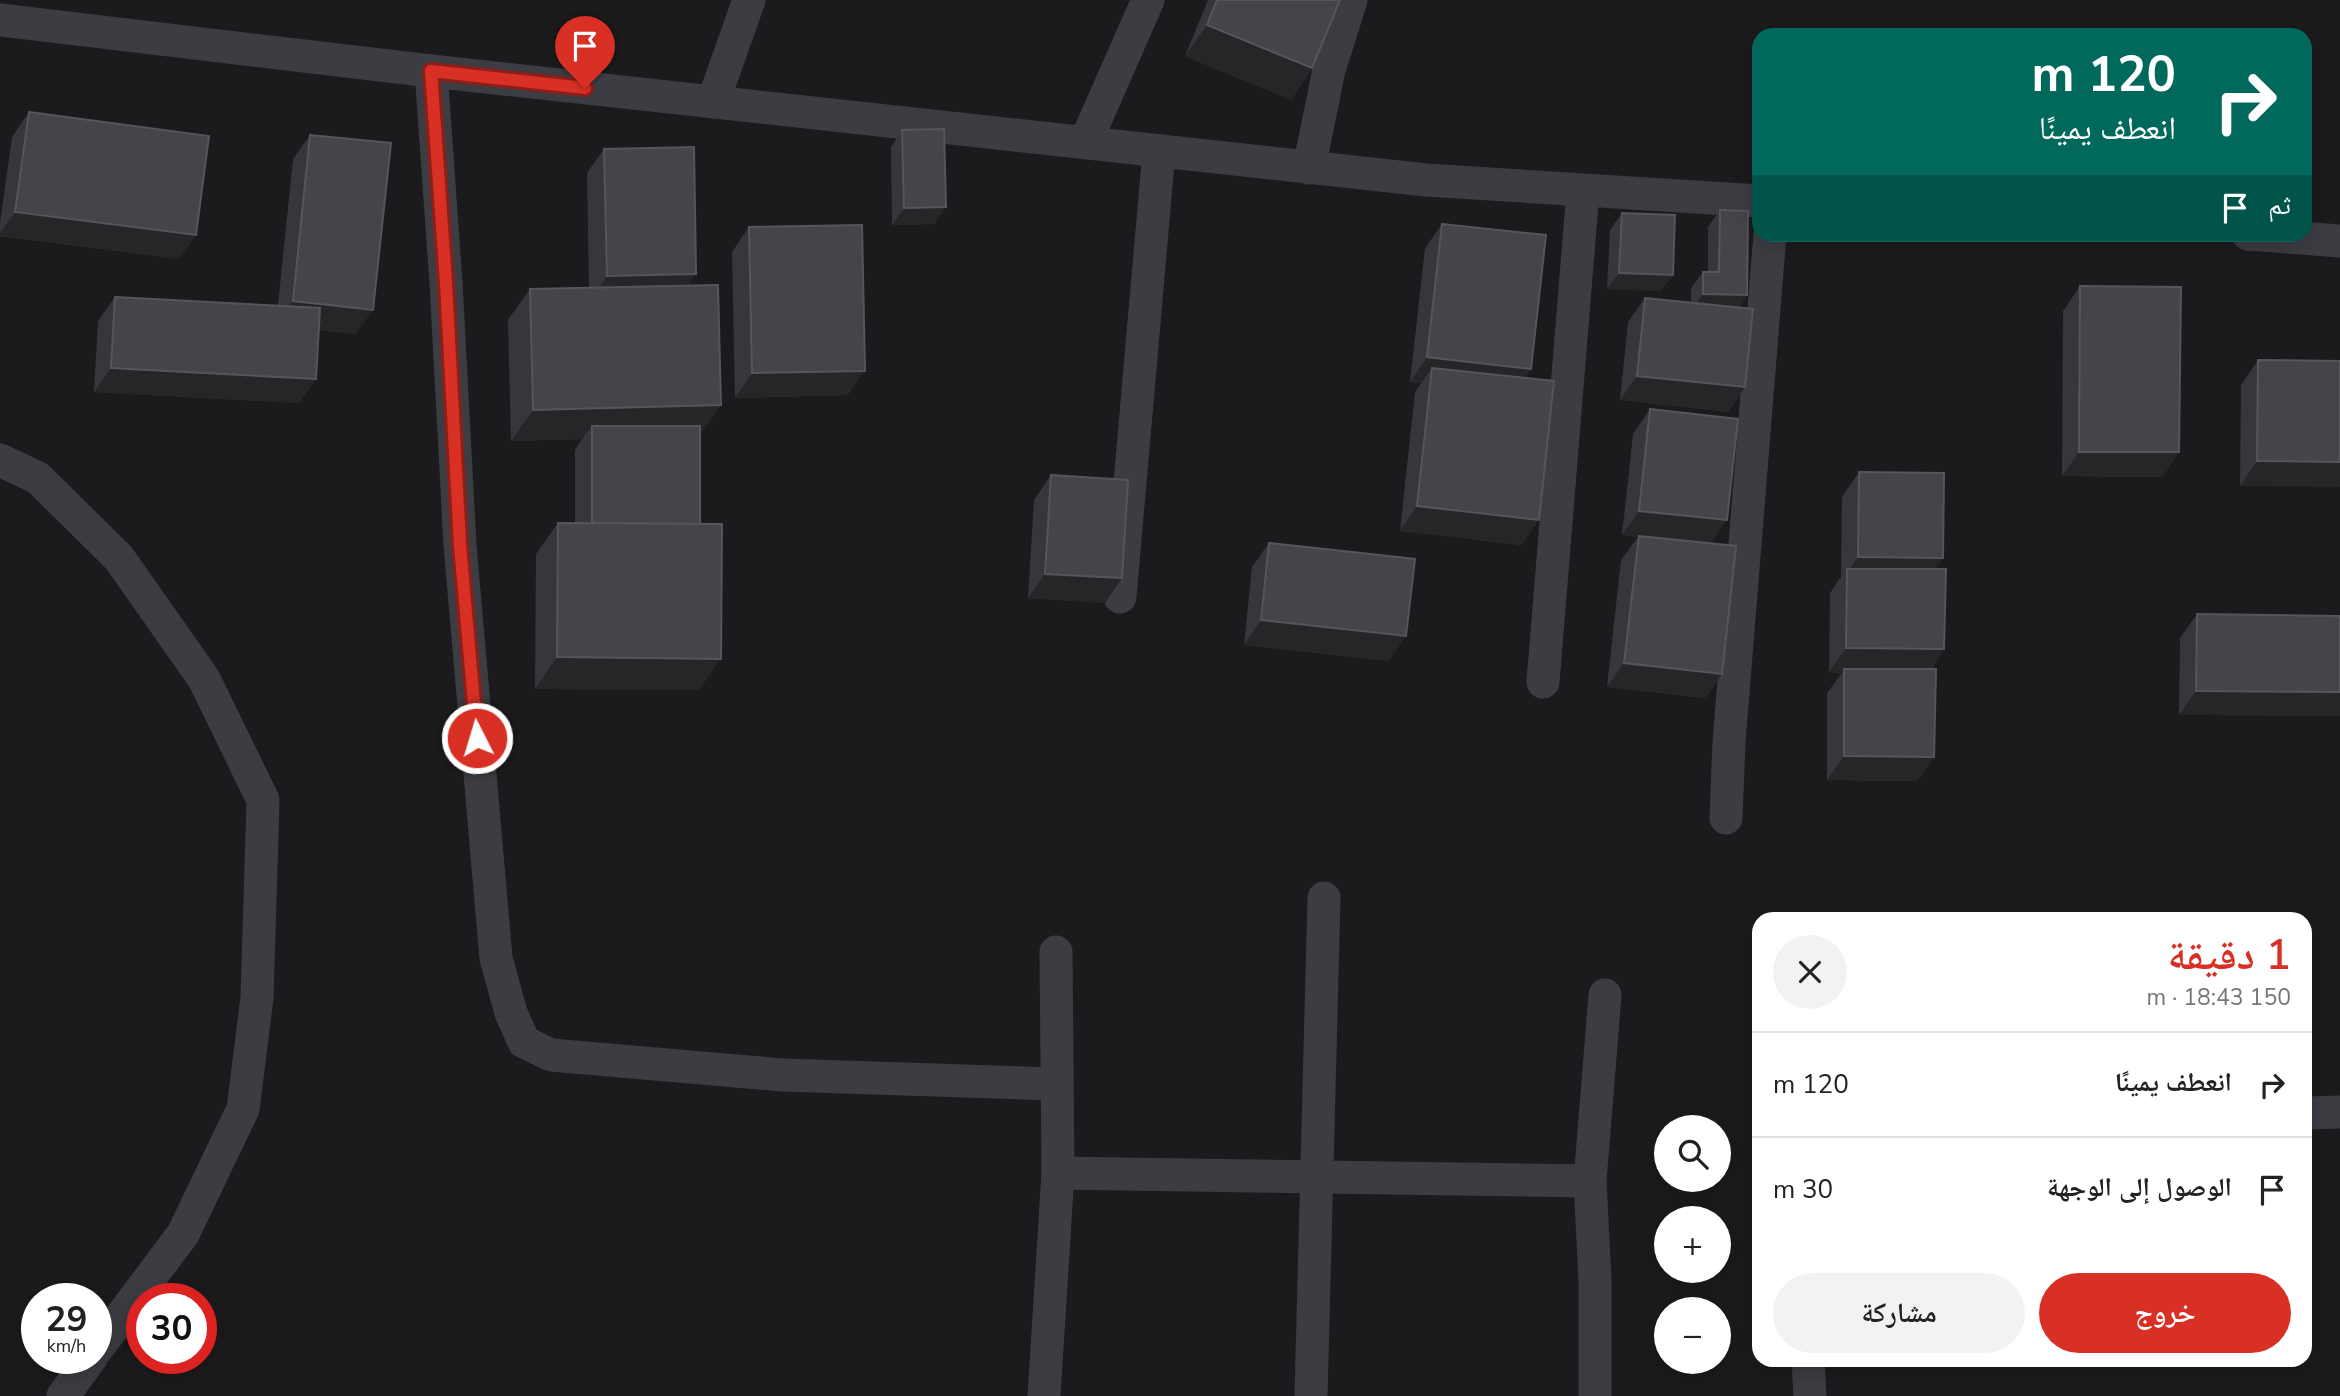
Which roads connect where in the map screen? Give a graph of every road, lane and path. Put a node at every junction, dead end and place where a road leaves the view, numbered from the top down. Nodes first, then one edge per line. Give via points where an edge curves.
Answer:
1 (748, 0) edge
2 (1148, 0) edge
3 (1351, 0) edge
4 (0, 20) edge
5 (431, 71) junction
6 (713, 102) junction
7 (1086, 141) junction
8 (1159, 151) junction
9 (1309, 168) junction
10 (1583, 191) junction
11 (1752, 201) edge
12 (2312, 239) edge
13 (2340, 241) edge
14 (1769, 242) edge
15 (0, 460) edge
16 (1120, 597) edge
17 (1543, 682) dead end
18 (1726, 818) dead end
19 (1324, 898) dead end
20 (1056, 953) dead end
21 (1605, 995) dead end
22 (1057, 1084) junction
23 (2340, 1112) edge
24 (2312, 1113) edge
25 (1058, 1173) junction
26 (1315, 1178) junction
27 (1590, 1181) junction
28 (112, 1329) edge
29 (1808, 1367) edge
30 (79, 1374) edge
31 (63, 1396) edge
32 (1044, 1396) edge
33 (1311, 1396) edge
34 (1595, 1396) edge
35 (1810, 1396) edge

1 - 6 street
2 - 7 street
3 - 9 street via 1329,70
4 - 5 street
5 - 6 street
5 - 22 street via 460,545 496,958 524,1042 551,1055 769,1073
6 - 7 street
7 - 8 street
8 - 9 street
8 - 16 street
9 - 10 street
10 - 11 street
10 - 17 street
12 - 13 street
14 - 18 street
15 - 28 street via 38,478 119,558 204,678 263,800 257,998 243,1109 183,1234
19 - 26 street
20 - 22 street
21 - 27 street
22 - 25 street
23 - 24 street
25 - 26 street
25 - 32 street
26 - 27 street
26 - 33 street
27 - 34 street
29 - 35 street
30 - 31 street

